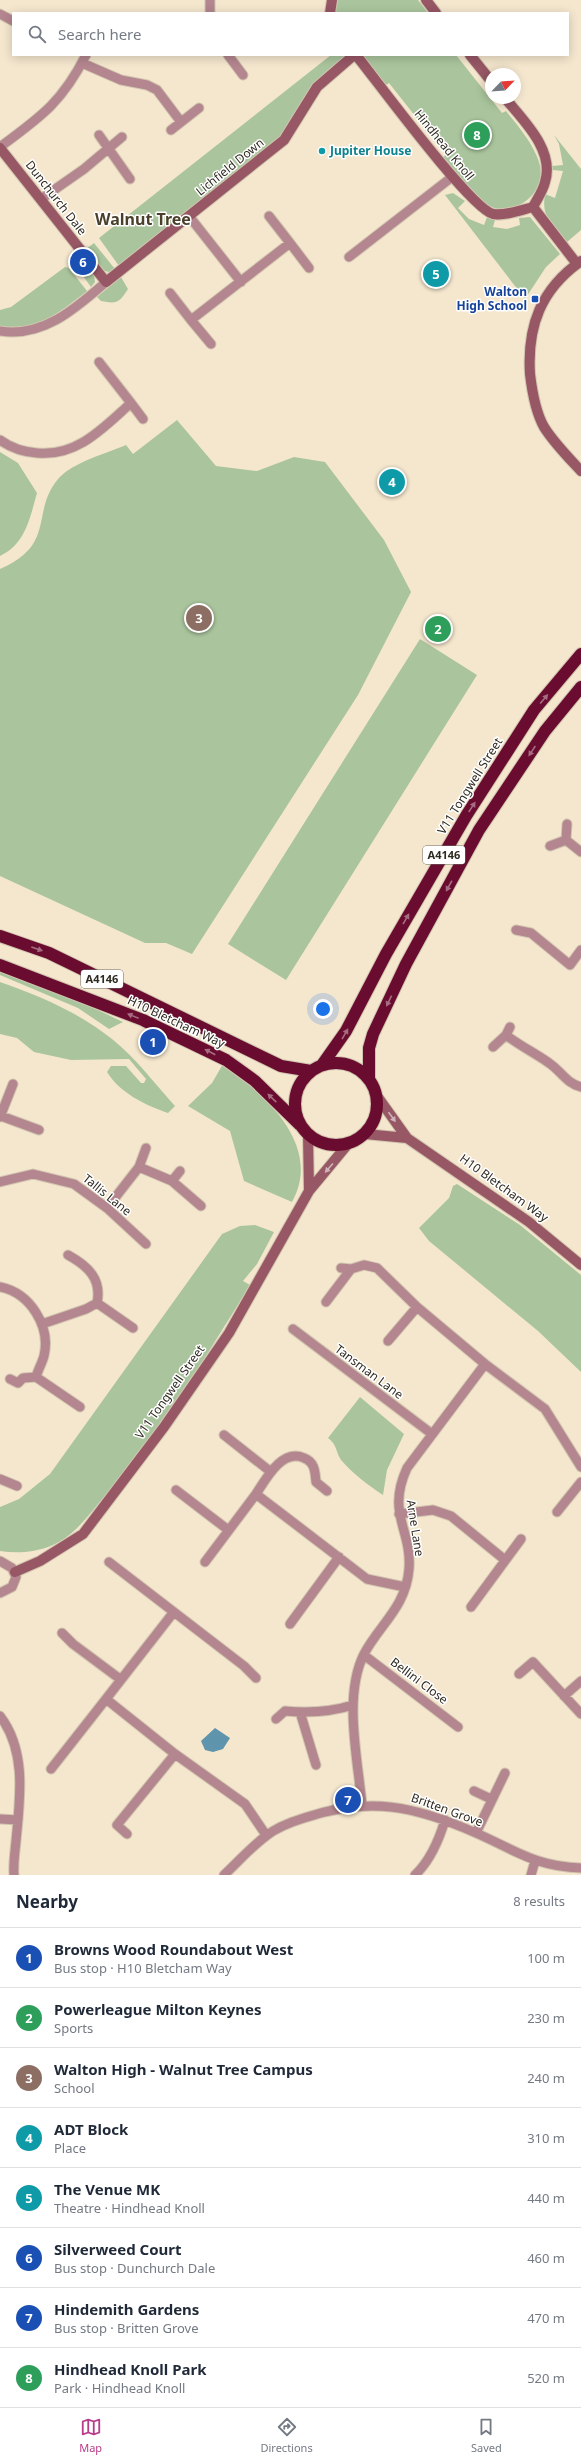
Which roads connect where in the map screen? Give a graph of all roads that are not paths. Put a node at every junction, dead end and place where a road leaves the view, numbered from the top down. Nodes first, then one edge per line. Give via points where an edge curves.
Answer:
1 (210, 0) edge
2 (332, 0) edge
3 (426, 0) edge
4 (210, 12) edge
5 (330, 12) edge
6 (435, 12) edge
7 (0, 14) edge
8 (12, 20) edge
9 (229, 56) edge
10 (354, 56) edge
11 (356, 56) edge
12 (471, 56) edge
13 (84, 59) edge
14 (485, 74) edge
15 (243, 75) dead end
16 (510, 104) edge
17 (199, 108) dead end
18 (181, 122) junction
19 (171, 130) dead end
20 (99, 135) dead end
21 (122, 137) dead end
22 (0, 148) edge
23 (109, 150) junction
24 (452, 177) junction
25 (130, 179) dead end
26 (41, 200) junction
27 (533, 208) junction
28 (189, 216) junction
29 (270, 216) dead end
30 (290, 243) junction
31 (349, 257) dead end
32 (579, 262) edge
33 (309, 268) dead end
34 (106, 282) junction
35 (240, 282) junction
36 (170, 293) dead end
37 (192, 320) junction
38 (0, 332) edge
39 (211, 344) dead end
40 (99, 362) dead end
41 (131, 403) junction
42 (143, 420) dead end
43 (0, 440) edge
44 (581, 471) edge
45 (581, 654) edge
46 (581, 687) edge
47 (567, 824) dead end
48 (566, 840) junction
49 (550, 846) dead end
50 (581, 852) edge
51 (516, 930) dead end
52 (0, 936) edge
53 (581, 950) edge
54 (0, 965) edge
55 (493, 1047) dead end
56 (317, 1068) junction
57 (369, 1079) junction
58 (13, 1084) dead end
59 (581, 1087) edge
60 (377, 1096) junction
61 (0, 1117) edge
62 (300, 1124) junction
63 (39, 1130) dead end
64 (308, 1134) junction
65 (365, 1134) junction
66 (407, 1138) junction
67 (348, 1144) junction
68 (146, 1148) dead end
69 (139, 1167) junction
70 (180, 1171) dead end
71 (172, 1181) junction
72 (0, 1182) edge
73 (309, 1191) junction
74 (201, 1206) dead end
75 (107, 1208) junction
76 (146, 1244) dead end
77 (68, 1254) dead end
78 (581, 1265) edge
79 (341, 1268) dead end
80 (351, 1269) junction
81 (0, 1287) edge
82 (326, 1302) dead end
83 (97, 1303) junction
84 (417, 1307) junction
85 (42, 1324) junction
86 (133, 1328) dead end
87 (293, 1329) dead end
88 (388, 1341) dead end
89 (485, 1364) junction
90 (36, 1377) junction
91 (10, 1379) dead end
92 (80, 1407) dead end
93 (224, 1434) dead end
94 (432, 1434) junction
95 (581, 1467) edge
96 (271, 1472) junction
97 (0, 1479) edge
98 (581, 1482) edge
99 (17, 1486) dead end
100 (176, 1490) dead end
101 (327, 1491) dead end
102 (256, 1494) junction
103 (558, 1512) dead end
104 (399, 1514) junction
105 (227, 1529) junction
106 (521, 1539) dead end
107 (339, 1558) junction
108 (505, 1560) junction
109 (0, 1561) edge
110 (109, 1562) dead end
111 (204, 1562) dead end
112 (15, 1572) junction
113 (405, 1587) junction
114 (0, 1593) edge
115 (471, 1607) dead end
116 (173, 1613) junction
117 (290, 1624) dead end
118 (62, 1633) dead end
119 (364, 1655) junction
120 (519, 1674) dead end
121 (256, 1678) dead end
122 (120, 1680) junction
123 (581, 1681) edge
124 (564, 1696) junction
125 (106, 1699) junction
126 (353, 1705) junction
127 (300, 1712) junction
128 (581, 1714) edge
129 (0, 1716) edge
130 (276, 1719) dead end
131 (458, 1727) dead end
132 (175, 1754) junction
133 (316, 1765) dead end
134 (51, 1769) dead end
135 (505, 1773) dead end
136 (474, 1791) dead end
137 (491, 1799) junction
138 (362, 1805) junction
139 (0, 1819) edge
140 (18, 1820) junction
141 (445, 1820) junction
142 (476, 1833) junction
143 (127, 1834) dead end
144 (266, 1835) junction
145 (535, 1861) junction
146 (581, 1868) edge
147 (14, 1875) edge
148 (224, 1875) edge
149 (414, 1875) edge
150 (531, 1875) edge

1 - 4 street
2 - 5 street
3 - 6 street
7 - 8 street
9 - 15 street
10 - 28 street, Lichfield Down via 317,86 284,140
11 - 24 street, Hindhead Knoll
12 - 14 street
13 - 18 street via 121,80 147,85 157,90
13 - 22 street via 71,84 51,109
16 - 27 street via 538,142 546,159 545,182
17 - 18 street
18 - 19 street
20 - 23 street
21 - 23 street
22 - 26 street, Dunchurch Dale
23 - 25 street
23 - 26 street
24 - 27 street, Hindhead Knoll via 478,204 493,214
24 - 31 street
26 - 34 street, Dunchurch Dale
27 - 32 street
28 - 34 street, Lichfield Down
28 - 35 street
29 - 30 street
30 - 33 street
30 - 35 street
32 - 44 street via 558,279 542,303 533,328 529,351 531,388 543,426
34 - 38 street, Lichfield Down via 64,316 48,325 28,331
35 - 37 street
36 - 37 street
37 - 39 street
40 - 41 street
41 - 42 street
41 - 43 street via 88,440 71,450 49,454 23,452
56 -> 45 highway, V11 Tongwell Street / A4146 via 346,1031 386,954 466,816 534,710
46 -> 57 highway, A4146 via 545,731 479,830 410,958 373,1034 369,1048
47 - 48 street
48 - 49 street
48 - 50 street
51 - 53 street via 531,933 570,965
52 -> 56 highway, H10 Bletcham Way / A4146 via 49,953 281,1066
62 -> 54 highway, H10 Bletcham Way / A4146 via 255,1081 226,1060 39,978
55 - 59 street via 508,1031 523,1048 550,1063 566,1081
56 - 57 highway, A4146 via 338,1063 353,1066
56 - 62 highway, A4146 via 303,1080 296,1096 296,1114
57 - 60 highway, A4146
58 - 61 street
60 - 65 highway, A4146 via 377,1113
60 -> 66 street, H10 Bletcham Way
61 - 63 street
62 - 64 highway, A4146
64 - 67 highway, A4146 via 327,1144
64 - 73 street
65 - 66 street
65 - 67 highway, A4146
66 - 78 street, H10 Bletcham Way via 529,1222
67 -> 73 street, V11 Tongwell Street
68 - 69 street
69 - 71 street
69 - 75 street
70 - 71 street
71 - 74 street
72 - 75 street, Tallis Lane via 33,1174 74,1184
73 - 112 street, V11 Tongwell Street via 229,1333 164,1427 83,1534 40,1561
75 - 76 street, Tallis Lane
77 - 83 street via 83,1263 96,1277 99,1292
79 - 80 street
80 - 82 street
80 - 84 street via 364,1265 377,1268
81 - 85 street via 23,1297
83 - 85 street
83 - 86 street
84 - 88 street
84 - 89 street
85 - 90 street via 44,1355
87 - 94 street, Tansman Lane
89 - 94 street, Arne Lane
89 - 95 street via 545,1409
90 - 91 street via 23,1378 18,1383
90 - 92 street
93 - 96 street
94 - 104 street, Arne Lane via 407,1468 400,1485
96 - 101 street via 287,1458 297,1455 307,1459 314,1467 316,1482
96 - 102 street
97 - 99 street
98 - 103 street
100 - 105 street
102 - 105 street
102 - 107 street
104 - 108 street via 433,1510 451,1516
104 - 113 street, Arne Lane via 407,1545 409,1569
105 - 111 street
106 - 108 street
107 - 113 street via 367,1579
107 - 117 street
108 - 115 street
109 - 112 street via 8,1564
110 - 116 street
112 - 114 street via 12,1587
113 - 119 street, Arne Lane via 398,1607
116 - 121 street via 244,1666
116 - 122 street
118 - 122 street
119 - 126 street, Arne Lane via 356,1676
119 - 131 street, Bellini Close
120 - 124 street via 534,1662
122 - 125 street
123 - 124 street
124 - 128 street
125 - 132 street
125 - 134 street
126 - 127 street via 338,1710
126 - 138 street, Arne Lane
127 - 130 street via 285,1711
127 - 133 street
129 - 140 street via 8,1726 19,1763
132 - 143 street via 117,1825
132 - 144 street via 245,1804
135 - 137 street
136 - 137 street
137 - 142 street
138 - 141 street, Britten Grove via 404,1807
138 - 144 street, Britten Grove via 316,1814 285,1824
139 - 140 street
140 - 147 street
141 - 142 street, Britten Grove
141 - 149 street via 426,1865
142 - 145 street, Britten Grove
144 - 148 street, Britten Grove
145 - 146 street, Britten Grove
145 - 150 street

